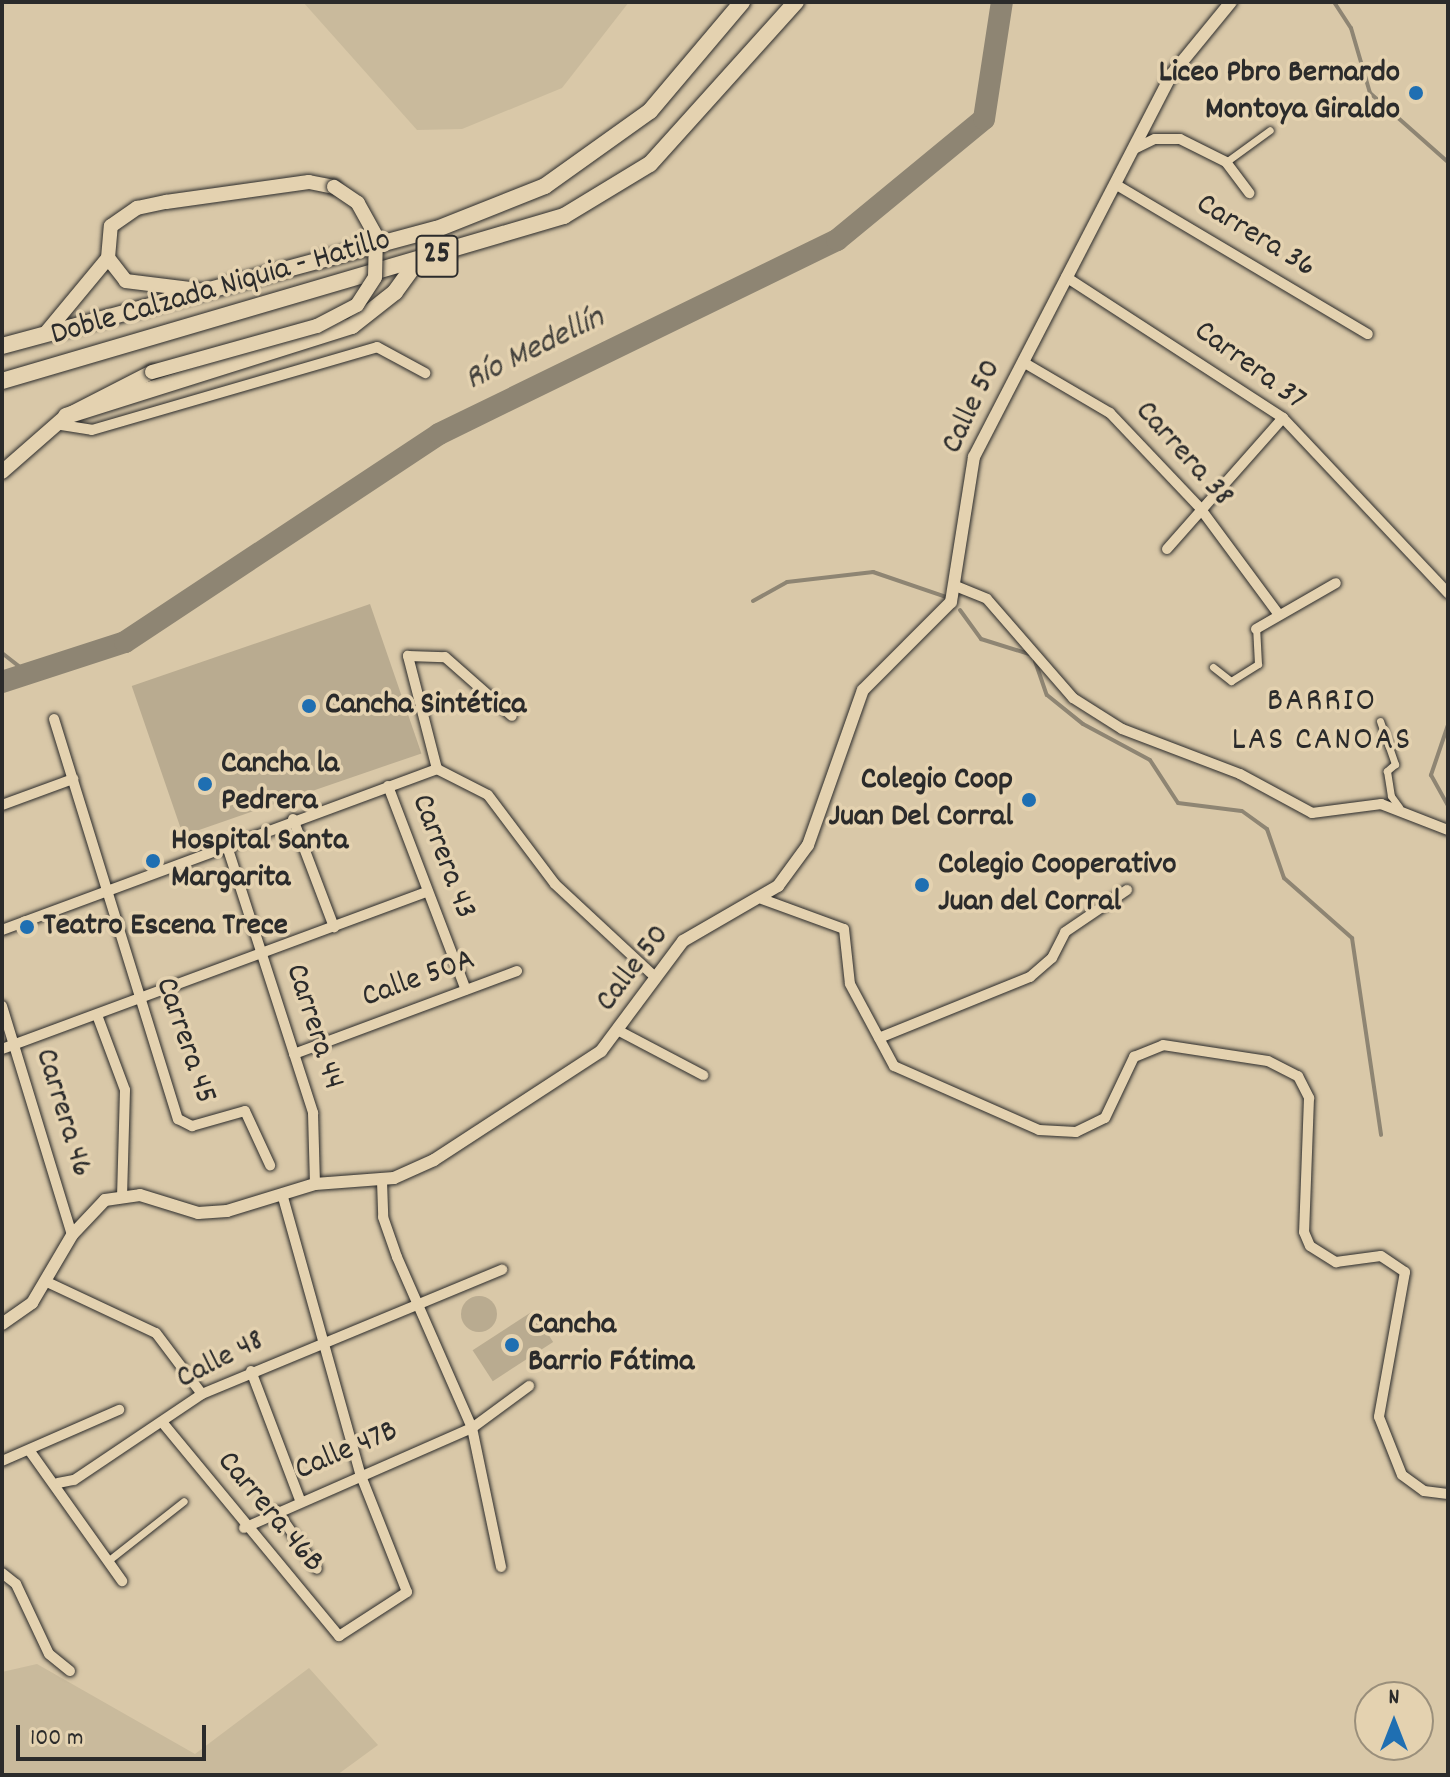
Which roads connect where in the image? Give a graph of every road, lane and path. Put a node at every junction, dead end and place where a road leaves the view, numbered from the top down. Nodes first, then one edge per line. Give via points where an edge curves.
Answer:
1 (742, 2) edge
2 (796, 2) edge
3 (1231, 2) edge
4 (1270, 130) dead end
5 (1132, 150) junction
6 (1226, 162) junction
7 (1115, 184) junction
8 (1249, 193) dead end
9 (108, 258) junction
10 (417, 262) junction
11 (1066, 277) junction
12 (206, 291) junction
13 (45, 334) junction
14 (1368, 334) dead end
15 (2, 346) edge
16 (1023, 362) junction
17 (425, 373) dead end
18 (2, 381) edge
19 (1283, 418) junction
20 (60, 420) junction
21 (2, 472) edge
22 (1200, 508) junction
23 (1167, 549) dead end
24 (1336, 583) dead end
25 (958, 587) junction
26 (1448, 593) edge
27 (1277, 612) junction
28 (1256, 629) joint
29 (1213, 667) dead end
30 (512, 716) dead end
31 (54, 719) dead end
32 (1380, 721) dead end
33 (437, 769) junction
34 (73, 779) junction
35 (388, 786) junction
36 (2, 805) edge
37 (1399, 807) junction
38 (293, 819) junction
39 (1448, 830) edge
40 (226, 843) junction
41 (107, 890) junction
42 (1127, 890) dead end
43 (426, 892) junction
44 (762, 899) junction
45 (334, 927) junction
46 (2, 930) edge
47 (261, 954) junction
48 (517, 971) dead end
49 (656, 978) junction
50 (466, 990) junction
51 (141, 1001) junction
52 (2, 1006) edge
53 (97, 1015) junction
54 (621, 1032) junction
55 (879, 1038) junction
56 (14, 1045) junction
57 (2, 1049) edge
58 (294, 1054) junction
59 (703, 1075) dead end
60 (270, 1165) dead end
61 (382, 1181) junction
62 (315, 1184) junction
63 (122, 1195) junction
64 (283, 1197) junction
65 (72, 1235) junction
66 (502, 1270) dead end
67 (47, 1282) junction
68 (418, 1304) junction
69 (2, 1324) edge
70 (327, 1341) junction
71 (251, 1371) junction
72 (529, 1386) dead end
73 (202, 1394) junction
74 (119, 1410) dead end
75 (162, 1422) junction
76 (472, 1428) junction
77 (29, 1450) junction
78 (2, 1461) edge
79 (360, 1473) junction
80 (58, 1483) junction
81 (1448, 1494) edge
82 (300, 1500) junction
83 (184, 1501) dead end
84 (277, 1511) junction
85 (244, 1528) junction
86 (109, 1560) junction
87 (501, 1567) dead end
88 (317, 1569) dead end
89 (5, 1574) edge
90 (122, 1581) dead end
91 (70, 1671) dead end

1 - 12 highway, Doble Calzada Niquia - Hatillo / 25 via 650,111 545,186 437,229
2 - 10 highway, Doble Calzada Niquia - Hatillo / 25 via 650,164 612,191 564,216
3 - 5 street, Calle 50 via 1181,58
4 - 6 street
5 - 6 street via 1165,136
5 - 7 street, Calle 50
6 - 8 street
7 - 11 street, Calle 50
7 - 14 street, Carrera 36
9 - 12 main road via 137,286
9 - 13 main road
9 - 20 main road, bridge via 111,226 137,208 309,182 334,187 358,203 376,236 375,277 357,305 317,326 152,372
10 - 18 highway, Doble Calzada Niquia - Hatillo / 25
10 - 20 highway via 395,292 352,326
11 - 16 street, Calle 50
11 - 19 street, Carrera 37
12 - 13 highway, Doble Calzada Niquia - Hatillo / 25
13 - 15 highway, Doble Calzada Niquia - Hatillo / 25
16 - 22 street, Carrera 38 via 1110,413
16 - 25 street, Calle 50 via 974,457
17 - 20 street via 377,347 92,430
19 - 22 street
19 - 26 street, Carrera 37
20 - 21 main road
22 - 23 street
22 - 27 street, Carrera 38
24 - 27 street
25 - 37 street via 987,599 1073,698 1122,729 1240,774 1312,813
25 - 44 street, Calle 50 via 863,690 808,845
27 - 28 street
28 - 29 street via 1258,664 1231,681
30 - 33 street via 445,657 408,656
31 - 34 street, Carrera 45
32 - 37 street via 1395,764 1387,771 1391,796
33 - 35 street
33 - 49 street via 488,795 555,884
34 - 36 street
34 - 41 street, Carrera 45
35 - 38 street
35 - 43 street, Carrera 43
37 - 39 street via 1422,824
38 - 40 street
38 - 45 street
40 - 41 street
40 - 47 street, Carrera 44
41 - 46 street
41 - 51 street, Carrera 45
42 - 55 street via 1065,932 1052,958 1030,977
43 - 45 street
43 - 50 street, Carrera 43
44 - 49 street, Calle 50 via 698,928
44 - 55 street via 844,929 850,984
45 - 47 street
47 - 51 street
47 - 58 street, Carrera 44
48 - 50 street, Calle 50A
49 - 54 street, Calle 50
50 - 58 street, Calle 50A
51 - 53 street
51 - 60 street, Carrera 45 via 178,1119 192,1126 245,1111
52 - 56 street, Carrera 46
53 - 56 street
53 - 63 street via 125,1090
54 - 59 street
54 - 61 street, Calle 50 via 475,1136
55 - 81 street via 894,1066 910,1079 1039,1130 1076,1132 1105,1118 1134,1057 1163,1045 1268,1061 1298,1076 1309,1098 1304,1232 1310,1246 1336,1262 1381,1256 1405,1272 1379,1417 1402,1475 1424,1491
56 - 57 street
56 - 65 street, Carrera 46
58 - 62 street, Carrera 44 via 316,1132
61 - 62 street, Calle 50
61 - 68 street via 383,1217
62 - 64 street, Calle 50
63 - 64 street, Calle 50 via 198,1213
63 - 65 street via 90,1212
64 - 70 street
65 - 67 street
66 - 68 street, Calle 48
67 - 69 street
67 - 73 street via 156,1333
68 - 70 street, Calle 48
68 - 76 street
70 - 71 street, Calle 48
70 - 79 street
71 - 73 street, Calle 48
71 - 82 street
72 - 76 street, Calle 47B
73 - 75 street, Calle 48
74 - 77 street
75 - 80 street, Calle 48
75 - 85 street, Carrera 46B
76 - 79 street, Calle 47B
76 - 87 street
77 - 78 street
77 - 80 street
79 - 82 street, Calle 47B
79 - 85 street, Carrera 46B via 407,1592 339,1636
80 - 86 street
82 - 84 street, Calle 47B
83 - 86 street
84 - 85 street, Calle 47B
84 - 88 street
86 - 90 street
89 - 91 street via 49,1654

